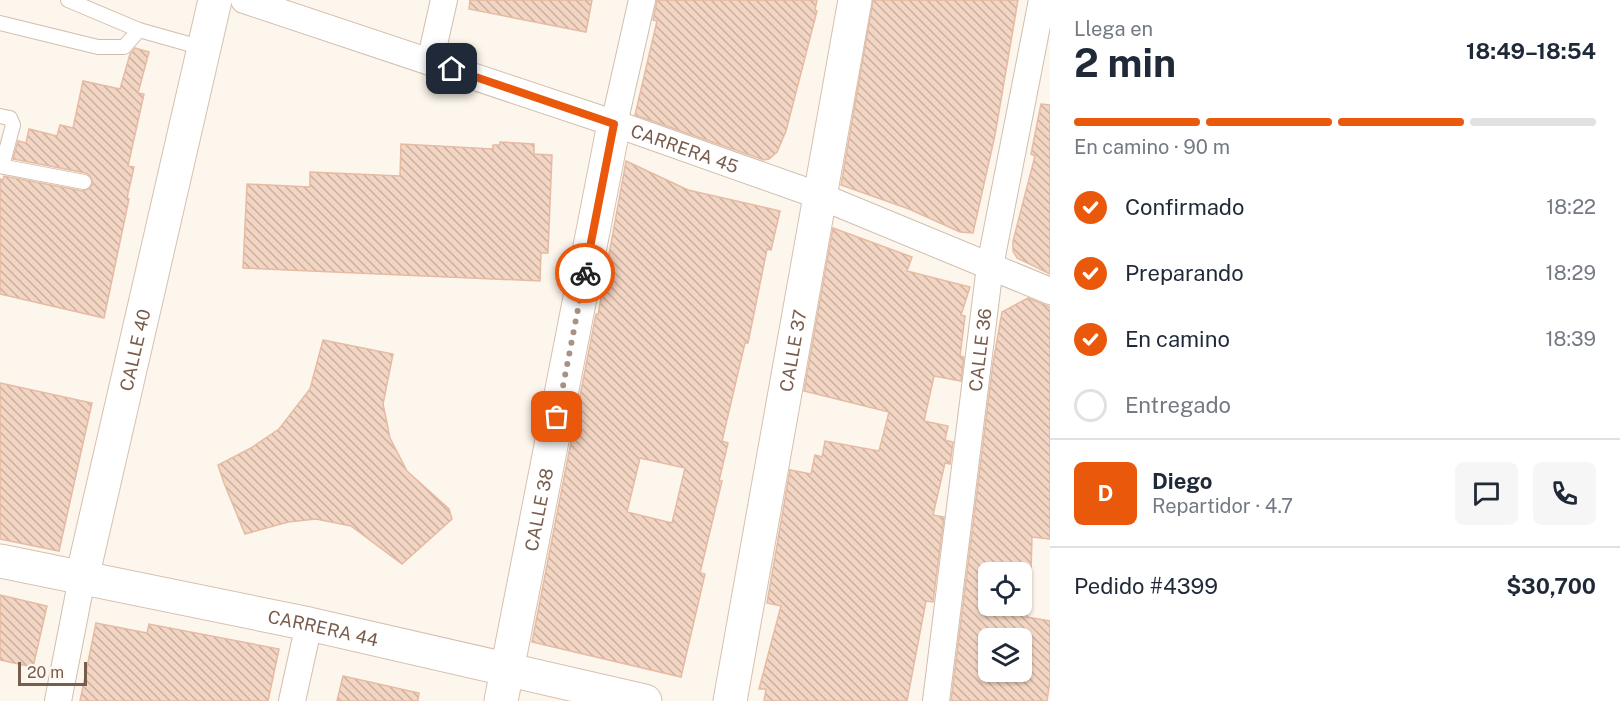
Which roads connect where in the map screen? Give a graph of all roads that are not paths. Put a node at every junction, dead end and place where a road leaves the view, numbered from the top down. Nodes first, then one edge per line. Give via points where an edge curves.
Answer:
1 (68, 0) edge
2 (215, 0) edge
3 (244, 0) edge
4 (444, 0) edge
5 (642, 0) edge
6 (855, 0) edge
7 (1042, 0) edge
8 (0, 23) edge
9 (139, 30) junction
10 (205, 49) junction
11 (430, 62) junction
12 (0, 116) edge
13 (614, 124) junction
14 (1, 166) edge
15 (84, 182) dead end
16 (820, 196) junction
17 (990, 266) junction
18 (1050, 291) edge
19 (0, 561) edge
20 (82, 578) junction
21 (309, 624) junction
22 (508, 668) junction
23 (58, 701) edge
24 (292, 701) edge
25 (501, 701) edge
26 (645, 701) edge
27 (730, 701) edge
28 (936, 701) edge

1 - 9 lane
2 - 10 street, CALLE 40
3 - 11 street, CARRERA 45
4 - 11 street
5 - 13 street, CALLE 38
6 - 16 street, CALLE 37
7 - 17 street, CALLE 36
8 - 9 lane via 98,47 124,47
9 - 10 lane
10 - 20 street, CALLE 40
11 - 13 street, CARRERA 45
12 - 14 lane via 10,118 13,126
13 - 16 street, CARRERA 45
13 - 22 street, CALLE 38
14 - 15 lane
16 - 17 street, CARRERA 45
16 - 27 street, CALLE 37
17 - 18 street, CARRERA 45
17 - 28 street, CALLE 36
19 - 20 street, CARRERA 44
20 - 21 street, CARRERA 44
20 - 23 street, CALLE 40
21 - 22 street, CARRERA 44
21 - 24 street
22 - 25 street, CALLE 38
22 - 26 street, CARRERA 44

